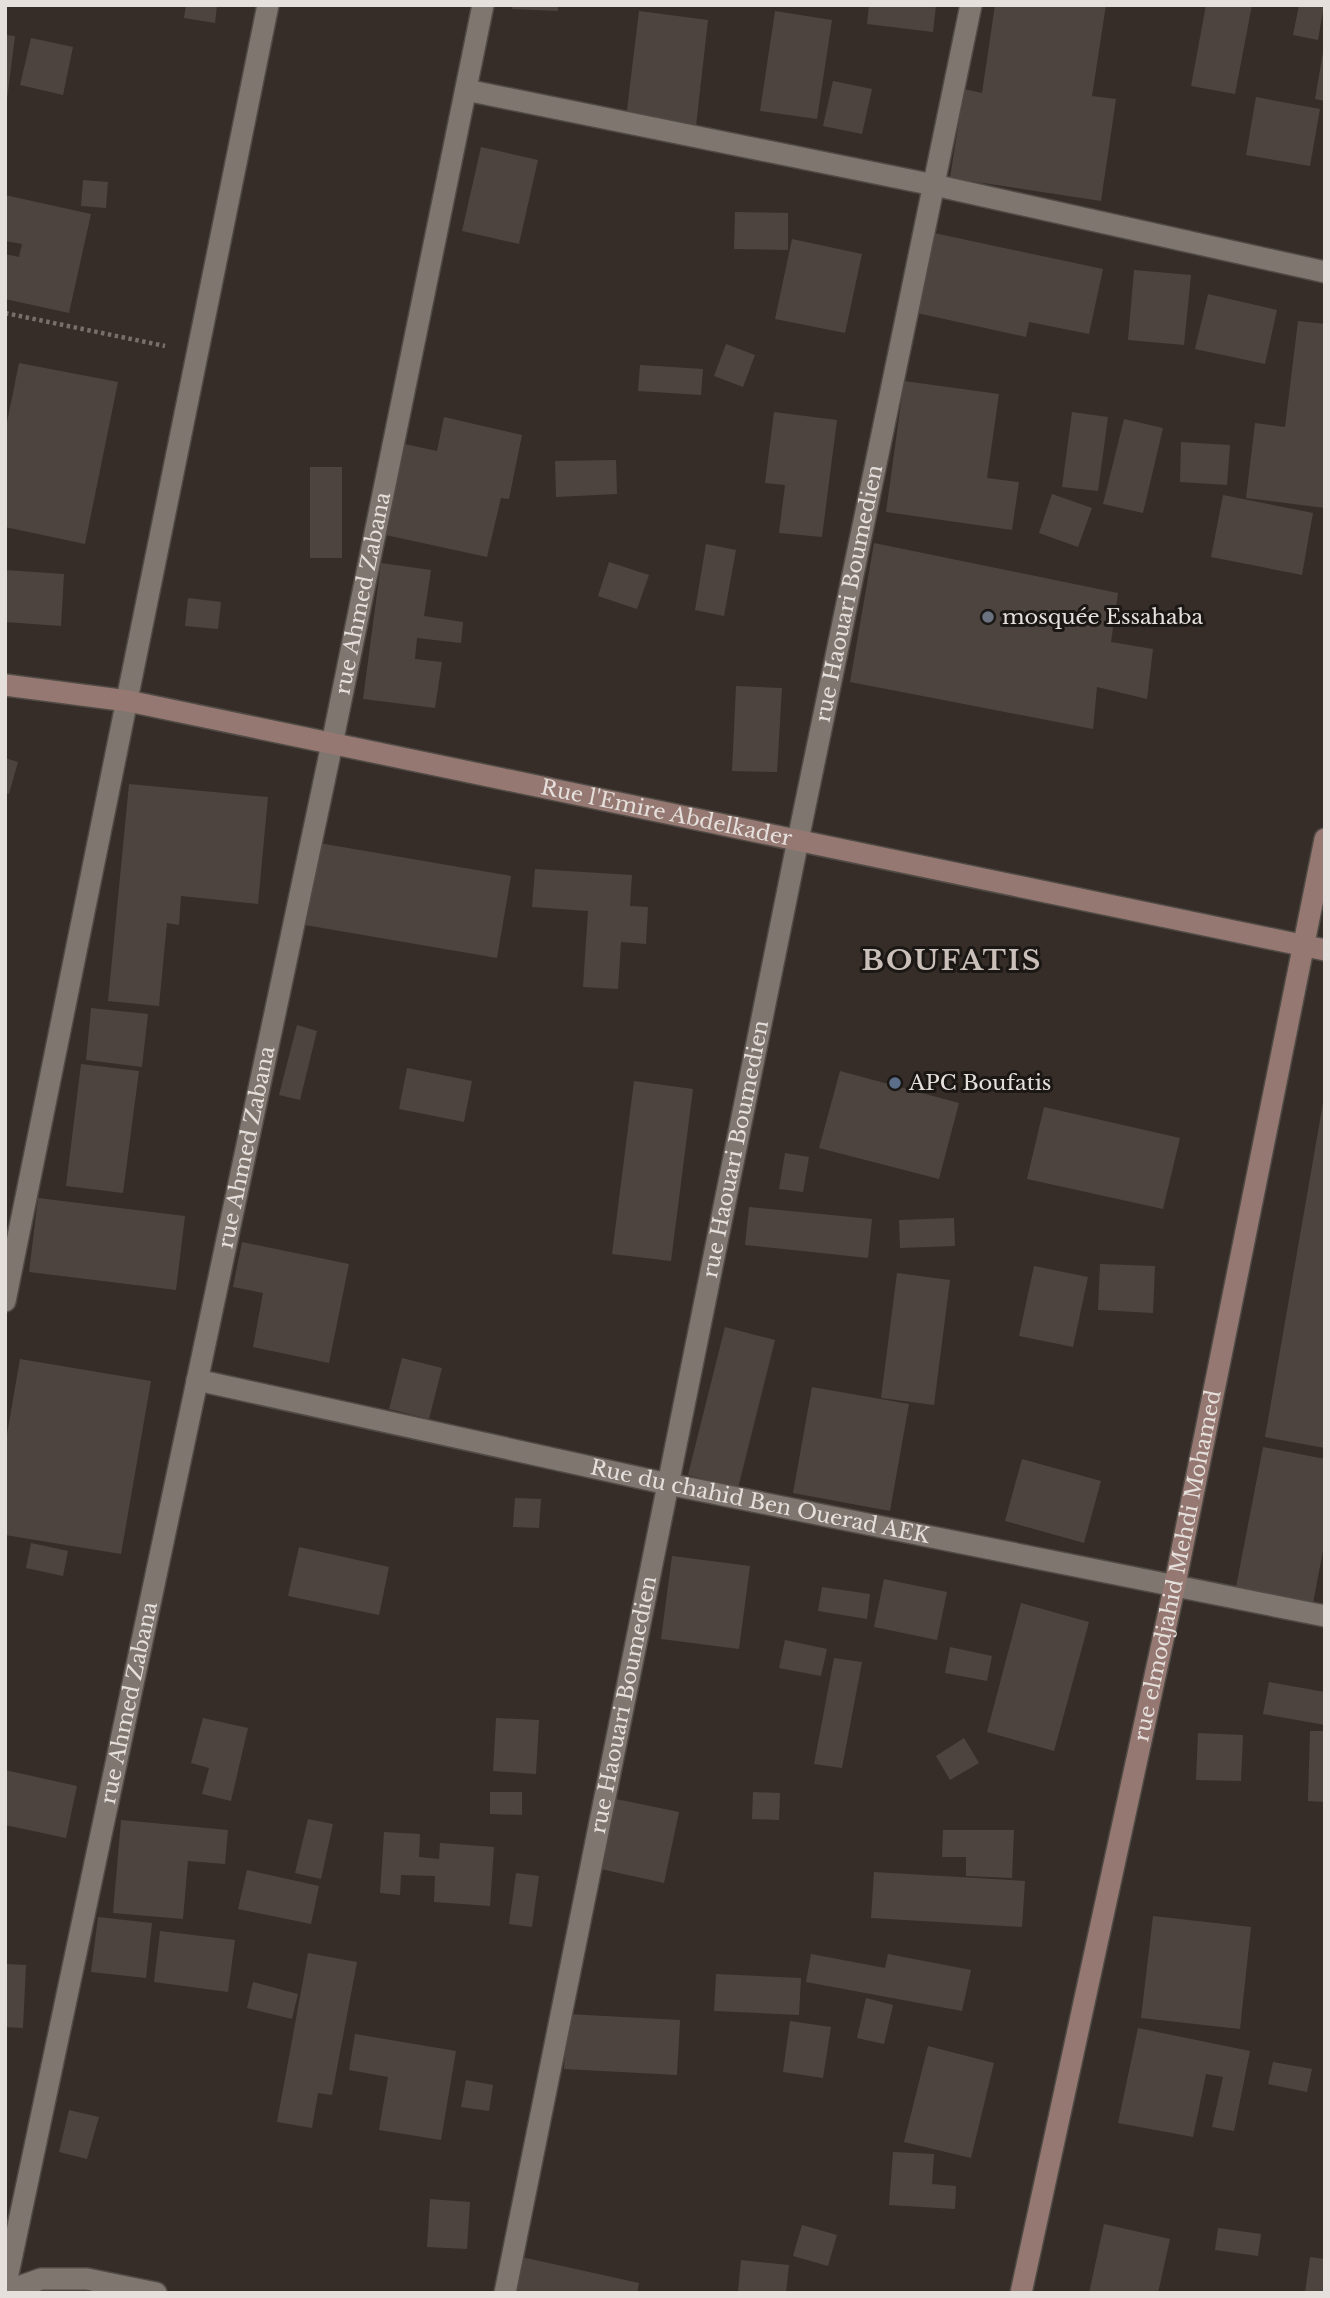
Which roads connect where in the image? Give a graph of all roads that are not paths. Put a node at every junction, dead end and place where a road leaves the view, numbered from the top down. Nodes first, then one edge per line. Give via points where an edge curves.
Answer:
1 (268, 5) edge
2 (483, 5) edge
3 (971, 5) edge
4 (466, 90) junction
5 (934, 185) junction
6 (1325, 272) edge
7 (5, 685) edge
8 (128, 701) junction
9 (332, 744) junction
10 (1325, 839) edge
11 (798, 840) junction
12 (1303, 945) junction
13 (1325, 950) edge
14 (5, 1301) edge
15 (197, 1380) junction
16 (668, 1484) junction
17 (1174, 1584) junction
18 (1325, 1616) edge
19 (5, 2290) edge
20 (156, 2293) edge
21 (505, 2293) edge
22 (1021, 2293) edge

1 - 8 street
2 - 4 street, rue Ahmed Zabana
3 - 5 street, rue Haouari Boumedien
4 - 5 street
4 - 9 street, rue Ahmed Zabana
5 - 6 street
5 - 11 street, rue Haouari Boumedien
7 - 8 main road, Rue l'Emire Abdelkader
8 - 9 main road, Rue l'Emire Abdelkader
8 - 14 street
9 - 11 main road, Rue l'Emire Abdelkader
9 - 15 street, rue Ahmed Zabana
10 - 12 main road, rue elmodjahid Mehdi Mohamed
11 - 12 main road, Rue l'Emire Abdelkader
11 - 16 street, rue Haouari Boumedien
12 - 13 main road, Rue l'Emire Abdelkader
12 - 17 main road, rue elmodjahid Mehdi Mohamed
15 - 16 street, Rue du chahid Ben Ouerad AEK
15 - 19 street, rue Ahmed Zabana
16 - 17 street, Rue du chahid Ben Ouerad AEK
16 - 21 street, rue Haouari Boumedien
17 - 18 street, Rue du chahid Ben Ouerad AEK
17 - 22 main road, rue elmodjahid Mehdi Mohamed
19 - 20 street via 41,2279 87,2279

